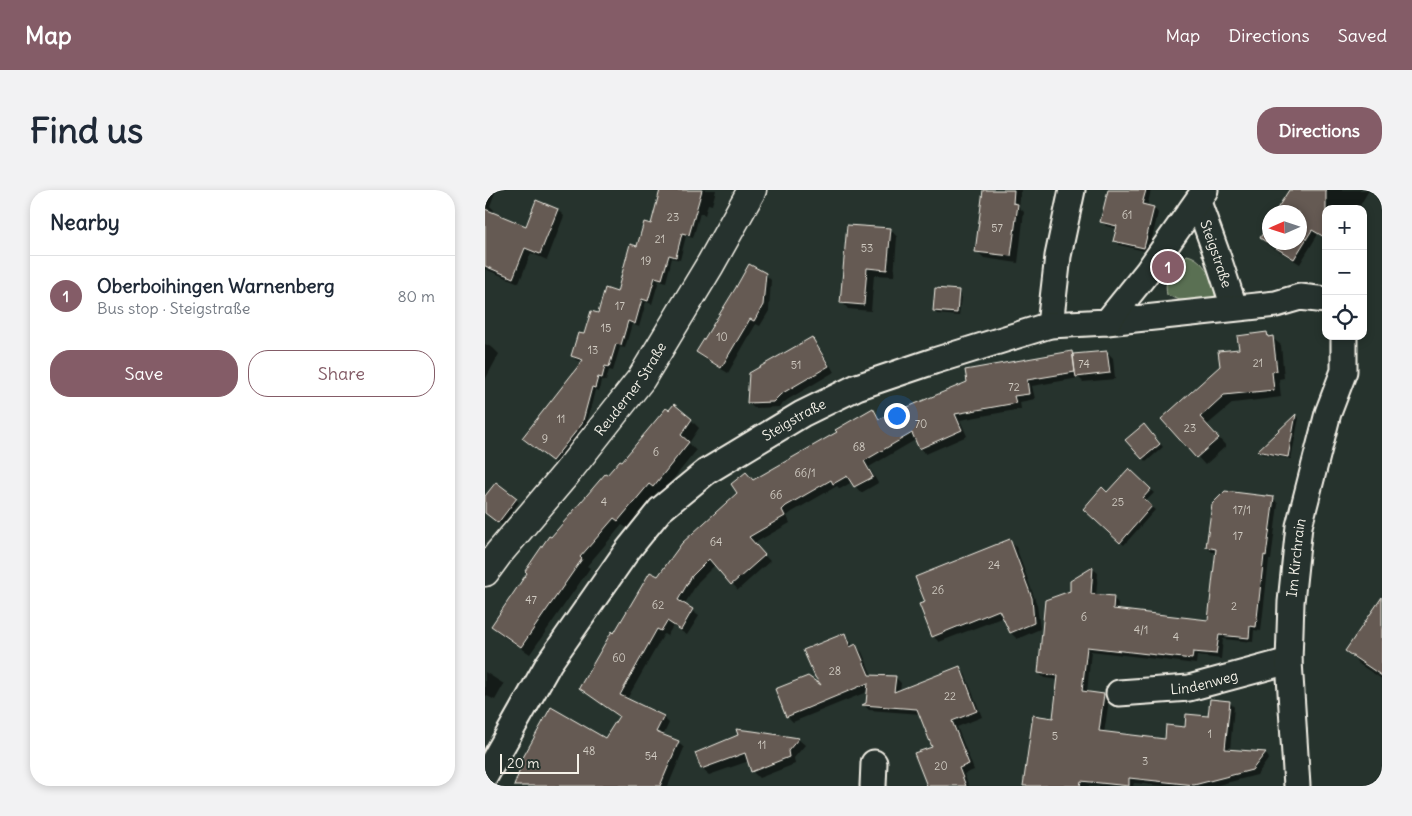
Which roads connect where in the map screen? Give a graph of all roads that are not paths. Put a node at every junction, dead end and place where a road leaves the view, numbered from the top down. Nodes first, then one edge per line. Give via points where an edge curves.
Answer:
1 (751, 190) edge
2 (1072, 190) edge
3 (1201, 196) edge
4 (1322, 300) edge
5 (1234, 307) junction
6 (1107, 322) junction
7 (1050, 325) junction
8 (1344, 340) edge
9 (485, 572) edge
10 (1289, 661) junction
11 (1119, 693) dead end
12 (485, 776) edge
13 (1297, 786) edge

1 - 9 street, Reuderner Straße via 641,379
2 - 7 street via 1058,256
3 - 5 street, Steigstraße
3 - 6 street, Steigstraße
4 - 5 street via 1300,297 1276,304
5 - 6 street
6 - 7 street, Steigstraße
7 - 12 street, Steigstraße via 857,388 802,414 706,472 660,510 627,552 549,663
8 - 10 street, Im Kirchrain via 1344,371 1328,413 1299,526
10 - 11 street, Lindenweg via 1189,688
10 - 13 street, Im Kirchrain

